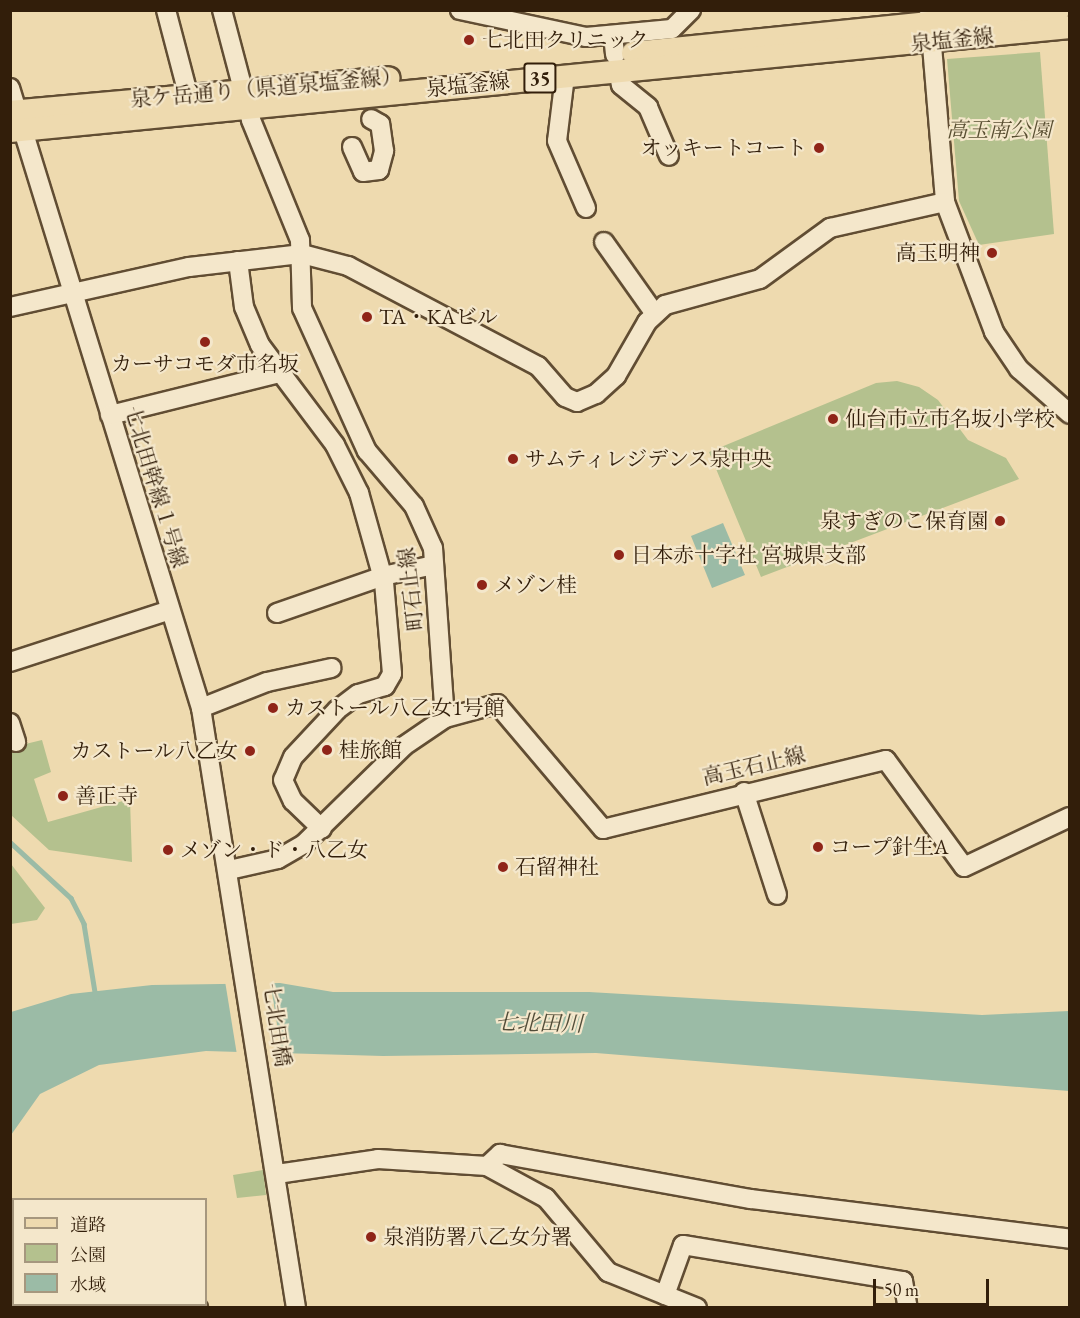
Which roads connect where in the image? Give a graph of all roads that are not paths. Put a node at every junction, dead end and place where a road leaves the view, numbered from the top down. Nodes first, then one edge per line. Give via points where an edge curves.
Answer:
1 (166, 10) edge
2 (222, 10) edge
3 (460, 10) edge
4 (1059, 10) edge
5 (688, 12) edge
6 (1070, 27) edge
7 (931, 33) edge
8 (615, 53) junction
9 (565, 76) junction
10 (10, 88) edge
11 (188, 94) junction
12 (247, 105) junction
13 (371, 119) dead end
14 (15, 121) edge
15 (352, 147) dead end
16 (669, 156) dead end
17 (945, 202) junction
18 (586, 208) dead end
19 (604, 242) dead end
20 (302, 254) junction
21 (238, 261) junction
22 (72, 293) junction
23 (10, 307) edge
24 (656, 314) junction
25 (284, 372) junction
26 (1070, 414) edge
27 (110, 415) junction
28 (434, 565) junction
29 (383, 576) junction
30 (170, 610) junction
31 (277, 614) dead end
32 (10, 662) edge
33 (331, 668) dead end
34 (201, 708) junction
35 (445, 718) junction
36 (10, 723) edge
37 (16, 742) dead end
38 (744, 792) junction
39 (1070, 817) edge
40 (322, 830) junction
41 (229, 870) junction
42 (777, 895) dead end
43 (235, 905) joint
44 (487, 1166) junction
45 (277, 1174) junction
46 (1070, 1239) edge
47 (665, 1295) junction
48 (296, 1308) edge
49 (697, 1308) edge
50 (908, 1308) edge

1 - 11 street
2 - 12 street, 町石止線
3 - 8 street via 586,37
4 - 7 main road, 35
5 - 8 street via 672,29
6 - 7 main road, 泉塩釜線 / 35
7 - 8 main road, 泉塩釜線 / 35
7 - 17 street
8 - 9 main road, 泉塩釜線 / 35
8 - 12 main road, 泉ケ岳通り（県道泉塩釜線） / 35
8 - 16 street via 621,85 648,107
9 - 12 main road, 泉塩釜線 / 35
9 - 18 street via 557,141
10 - 14 street, 七北田幹線１号線
11 - 12 main road, 泉ケ岳通り（県道泉塩釜線） / 35
11 - 14 main road, 泉ケ岳通り（県道泉塩釜線） / 35
12 - 14 main road, 泉塩釜線 / 35
12 - 20 street, 町石止線
13 - 15 street via 380,124 384,151 379,170 363,172
14 - 22 street, 七北田幹線１号線
17 - 24 street via 830,228 760,279 685,297
17 - 26 street via 994,332 1020,369
19 - 24 street
20 - 21 street
20 - 24 street via 356,270 538,366 565,397 577,402 596,394 616,376
20 - 28 street, 町石止線 via 302,308 325,350 343,407 367,451 414,506 433,548
21 - 22 street
21 - 25 street via 244,308 260,345
22 - 23 street
22 - 27 street, 七北田幹線１号線
25 - 27 street
25 - 29 street via 312,420 335,445 358,493
27 - 30 street, 七北田幹線１号線
28 - 29 street
28 - 35 street, 町石止線
29 - 31 street
29 - 40 street via 392,674 384,686 358,694 337,710 293,757 283,780 292,801
30 - 32 street
30 - 34 street, 七北田幹線１号線
33 - 34 street via 267,682
34 - 41 street, 七北田幹線１号線
35 - 38 street, 高玉石止線 via 496,704 603,829
35 - 40 street via 388,760
36 - 37 street
38 - 39 street, 高玉石止線 via 885,760 964,867
38 - 42 street
40 - 41 street via 278,859
41 - 43 street, 七北田幹線１号線
43 - 45 street, 七北田橋
44 - 45 street via 378,1159
44 - 46 street via 501,1154 751,1199
44 - 47 street via 546,1198 608,1272
45 - 48 street
47 - 49 street
47 - 50 street via 683,1245 903,1281

